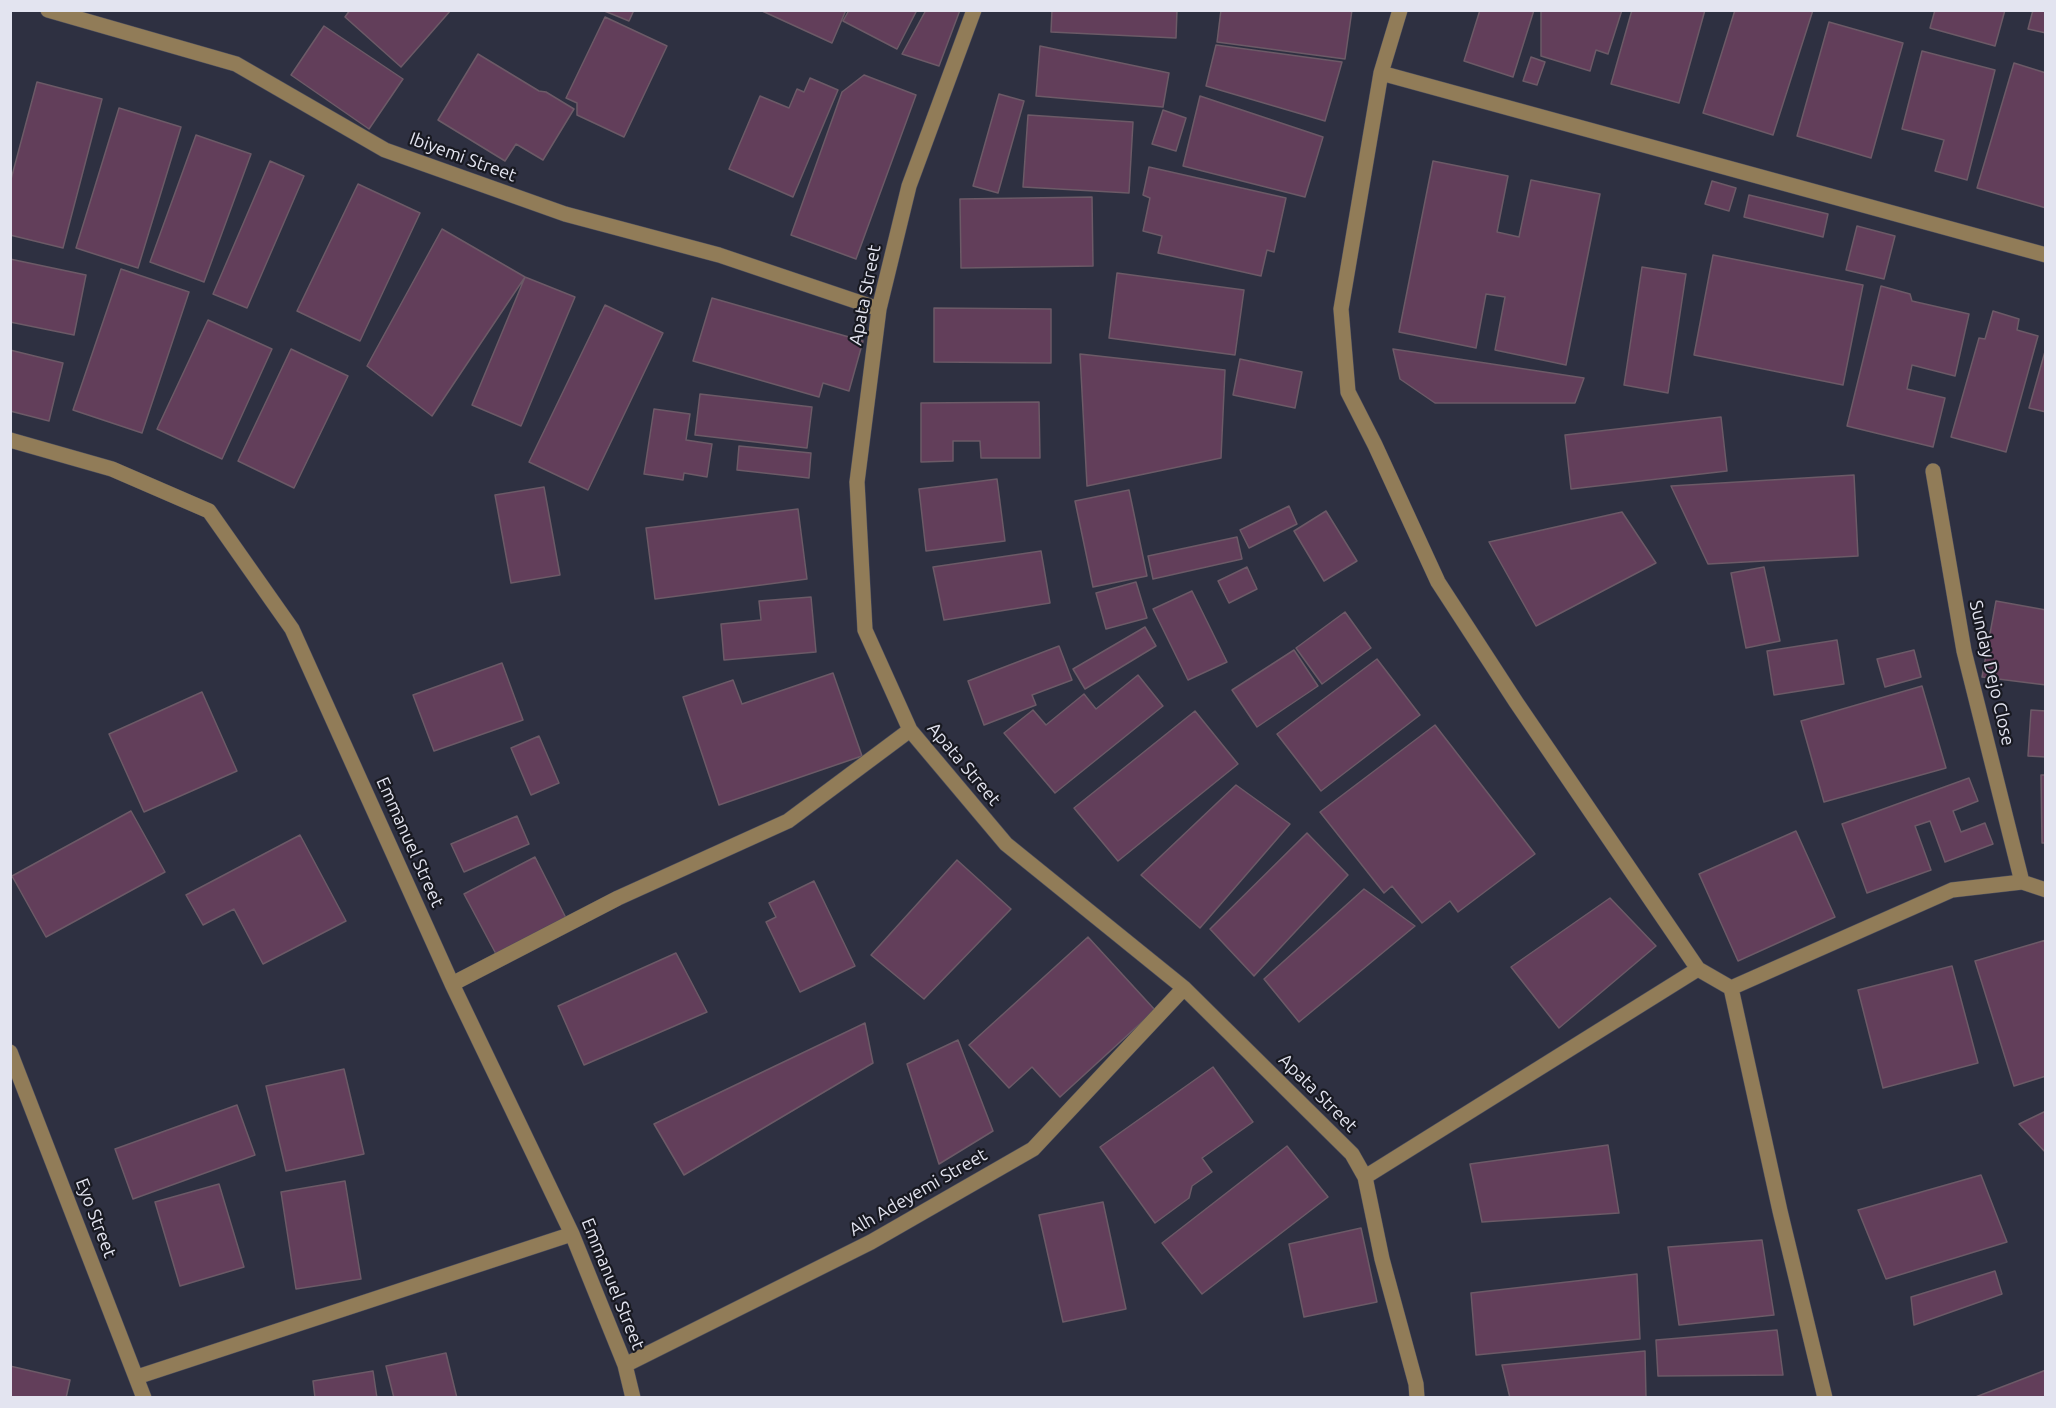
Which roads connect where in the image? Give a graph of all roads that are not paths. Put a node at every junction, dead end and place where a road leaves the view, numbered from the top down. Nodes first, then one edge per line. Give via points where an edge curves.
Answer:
1 (48, 10) edge
2 (974, 10) edge
3 (1400, 10) edge
4 (1381, 73) junction
5 (2046, 255) edge
6 (879, 309) junction
7 (10, 440) edge
8 (1933, 471) dead end
9 (910, 730) junction
10 (2022, 882) junction
11 (2046, 890) edge
12 (1698, 969) junction
13 (452, 984) junction
14 (1184, 988) junction
15 (1731, 988) junction
16 (10, 1052) edge
17 (1365, 1178) junction
18 (572, 1234) junction
19 (625, 1365) junction
20 (137, 1377) junction
21 (144, 1398) edge
22 (633, 1398) edge
23 (1417, 1398) edge
24 (1826, 1398) edge

1 - 6 street, Ibiyemi Street via 236,64 385,150 565,214 719,255
2 - 6 street, Apata Street via 909,186
3 - 4 street
4 - 5 street
4 - 12 street via 1341,309 1348,392 1438,582 1515,702
6 - 9 street, Apata Street via 857,482 865,630
7 - 13 street, Emmanuel Street via 112,469 209,511 292,629
8 - 10 street, Sunday Dejo Close via 1964,651
9 - 13 street via 788,821 618,898
9 - 14 street, Apata Street via 1006,844
10 - 11 street
10 - 15 street via 1952,890
12 - 15 street
12 - 17 street
13 - 18 street, Emmanuel Street
14 - 17 street, Apata Street via 1352,1154
14 - 19 street, Alh Adeyemi Street via 1033,1149 871,1242
15 - 24 street
16 - 20 street, Eyo Street
17 - 23 street, Apata Street
18 - 19 street, Emmanuel Street
18 - 20 street
19 - 22 street, Emmanuel Street
20 - 21 street, Eyo Street

